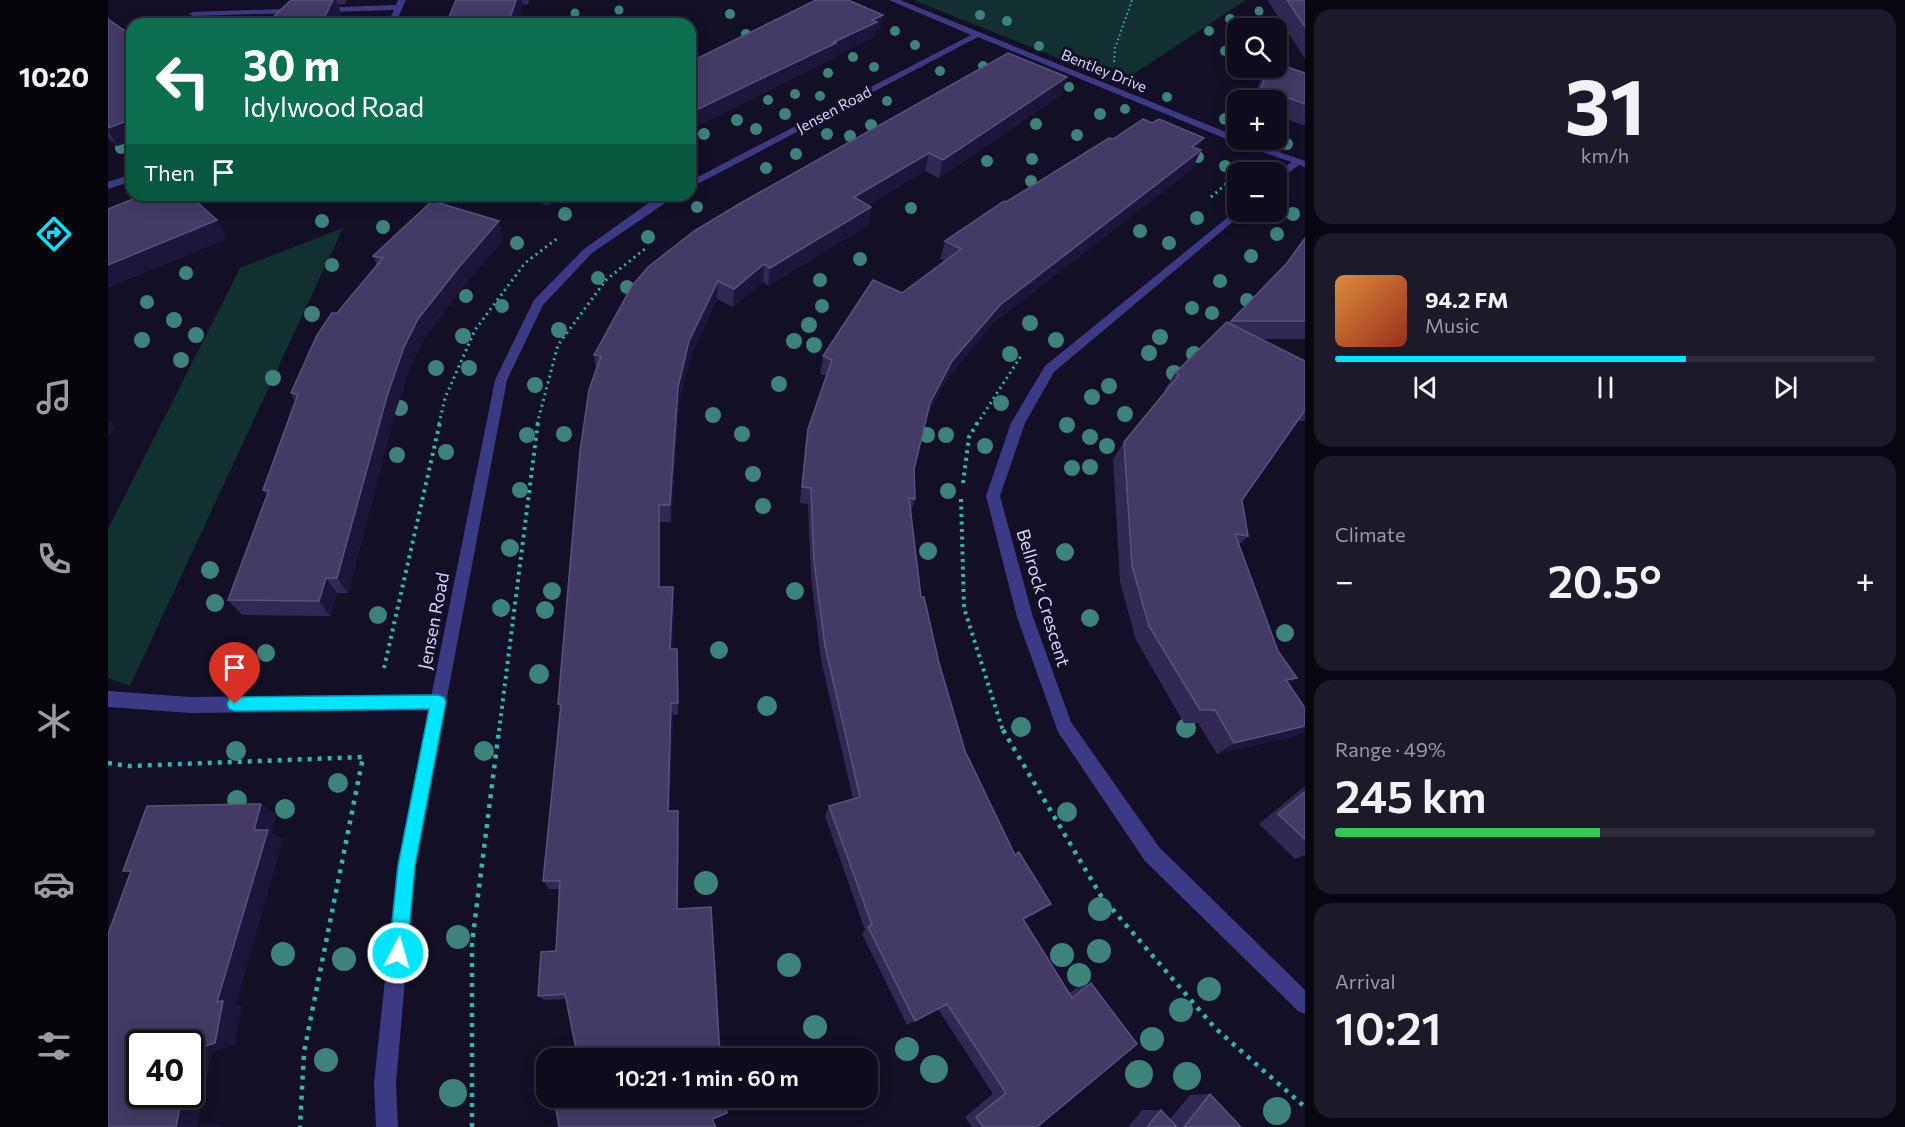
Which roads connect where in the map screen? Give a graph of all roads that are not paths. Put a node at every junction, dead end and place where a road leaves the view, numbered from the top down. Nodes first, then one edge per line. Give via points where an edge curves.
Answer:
1 (893, 0) edge
2 (401, 4) edge
3 (193, 14) dead end
4 (394, 18) edge
5 (978, 34) junction
6 (1301, 163) edge
7 (1287, 172) edge
8 (126, 179) edge
9 (696, 182) edge
10 (108, 186) edge
11 (660, 201) edge
12 (1227, 221) edge
13 (108, 699) edge
14 (438, 702) junction
15 (1305, 1004) edge
16 (387, 1127) edge

1 - 5 street, Bentley Drive
2 - 3 street
2 - 4 street
5 - 6 street, Bentley Drive
5 - 9 street, Jensen Road
6 - 7 street
8 - 10 street
11 - 14 street, Jensen Road via 588,251 538,303 501,380
12 - 15 street, Bellrock Crescent via 1049,369 1018,423 993,496 1025,616 1064,726 1152,854
13 - 14 street via 190,705
14 - 16 street, Jensen Road via 406,866 385,1083

